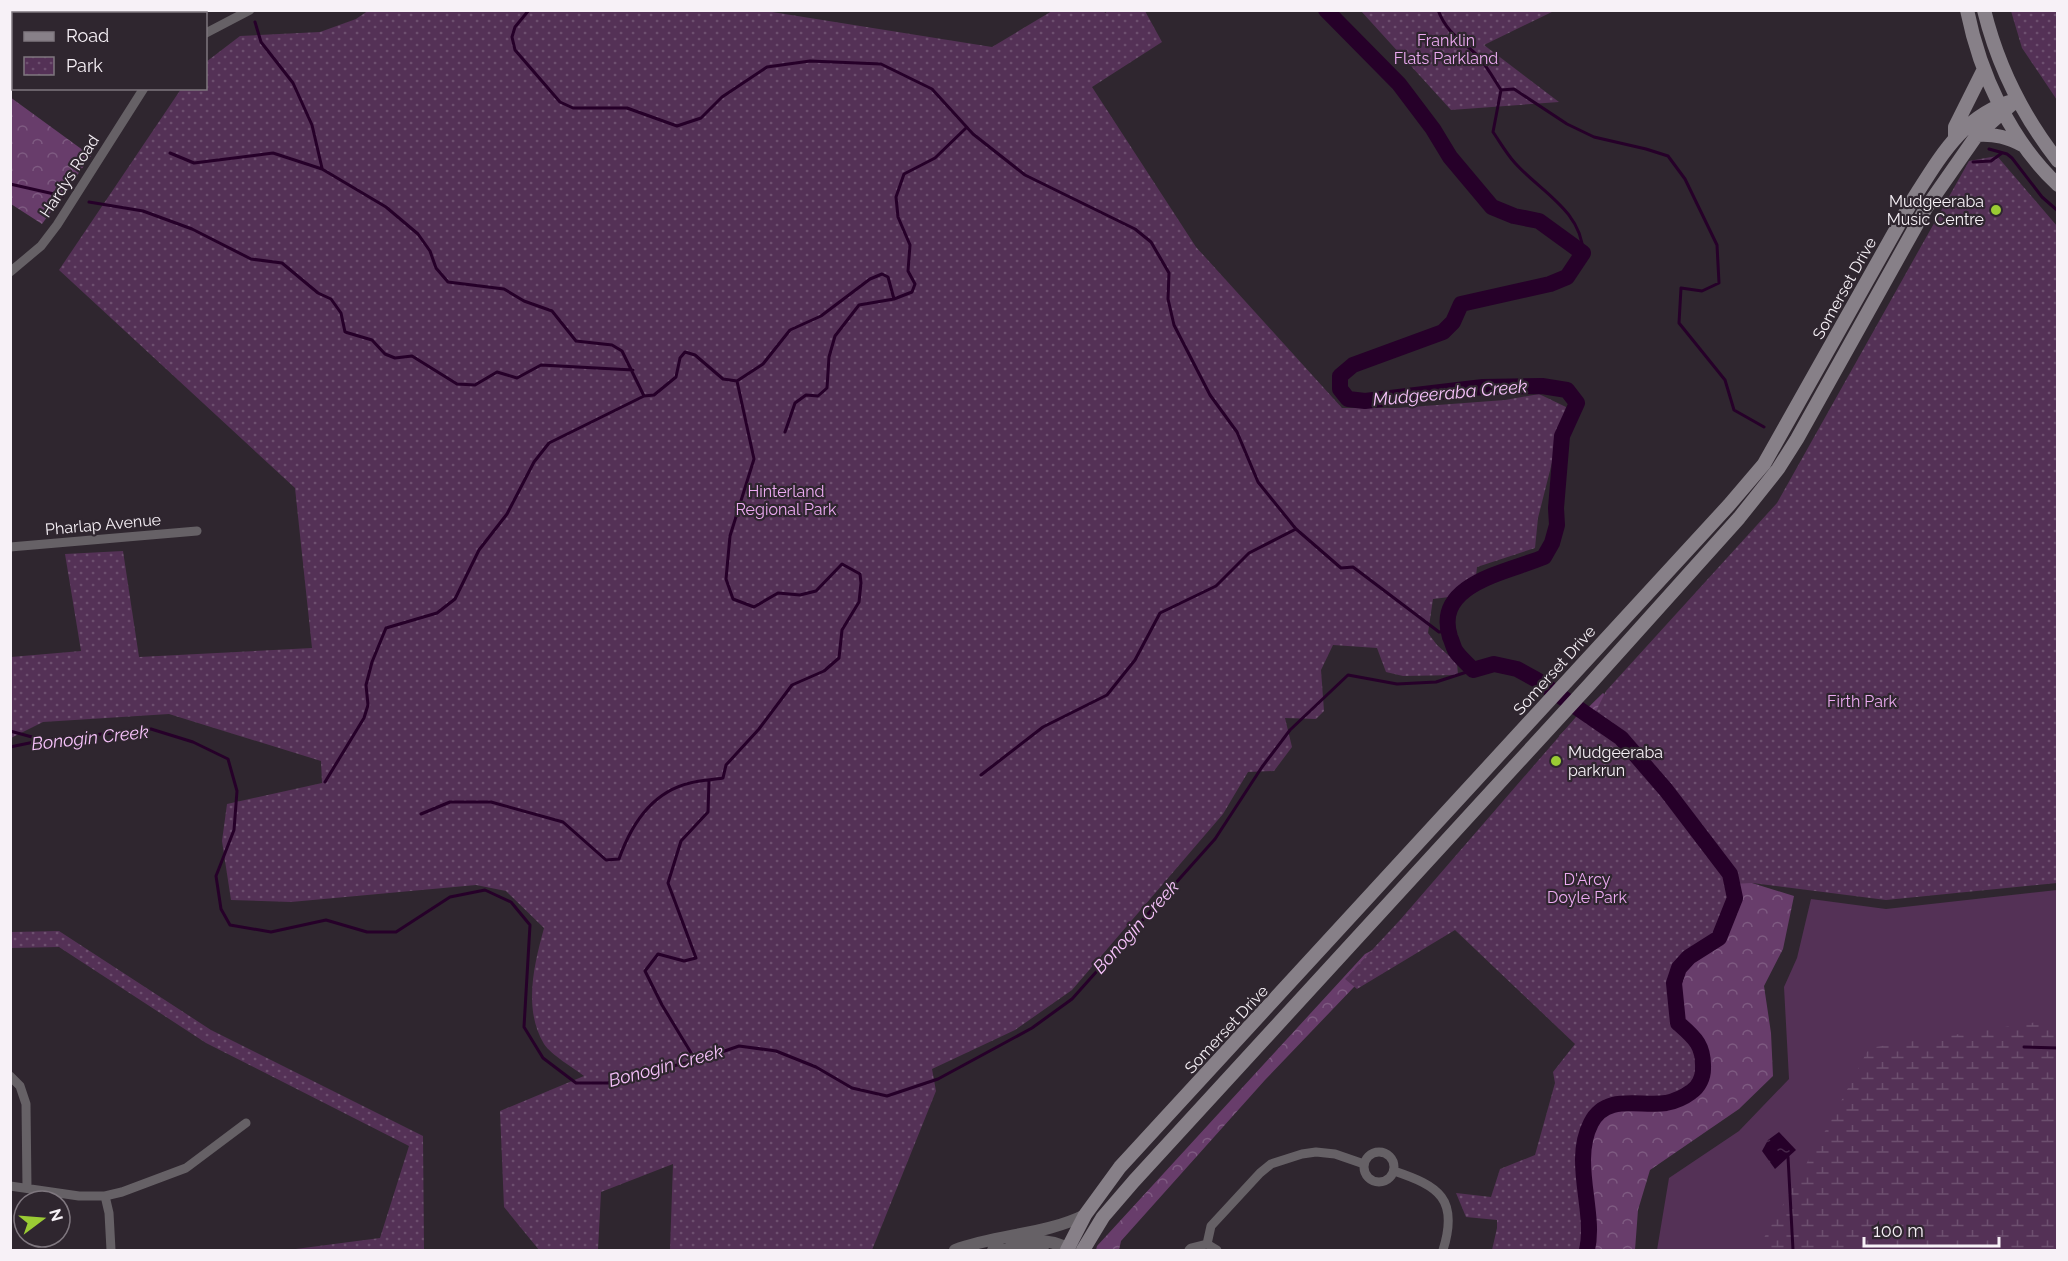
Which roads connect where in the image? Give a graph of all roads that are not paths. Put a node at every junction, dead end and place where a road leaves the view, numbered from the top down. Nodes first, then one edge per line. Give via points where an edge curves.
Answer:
1 (250, 10) edge
2 (1967, 10) edge
3 (1984, 10) edge
4 (207, 32) edge
5 (1984, 69) junction
6 (143, 90) edge
7 (2016, 100) junction
8 (2001, 108) junction
9 (1977, 135) junction
10 (1955, 139) junction
11 (2026, 147) junction
12 (2058, 162) edge
13 (2058, 185) edge
14 (10, 272) edge
15 (197, 531) dead end
16 (10, 547) edge
17 (1335, 934) junction
18 (1349, 946) junction
19 (10, 1076) edge
20 (246, 1122) dead end
21 (1364, 1164) junction
22 (1394, 1171) junction
23 (10, 1186) edge
24 (27, 1188) junction
25 (105, 1196) junction
26 (1085, 1215) junction
27 (1207, 1244) junction
28 (954, 1250) edge
29 (1068, 1250) edge
30 (111, 1251) edge
31 (993, 1251) edge
32 (1043, 1251) edge
33 (1083, 1251) edge
34 (1189, 1251) edge
35 (1217, 1251) edge
36 (1443, 1251) edge

1 - 4 street
2 - 5 main road
3 - 7 main road
5 - 8 main road
5 - 10 main road via 1955,127
6 - 14 street, Hardys Road via 57,225
7 - 8 main road, Somerset Drive
7 - 12 main road
8 - 9 main road, Somerset Drive
8 - 10 main road, Somerset Drive via 1973,120
8 - 11 main road
9 - 11 main road via 2000,135
9 - 18 main road, Somerset Drive via 1926,207 1778,470 1590,684
10 - 17 main road, Somerset Drive via 1912,201 1764,464
11 - 13 main road
15 - 16 street, Pharlap Avenue
17 - 18 main road
17 - 26 main road, Somerset Drive via 1120,1167
18 - 33 main road, Somerset Drive via 1110,1208
19 - 24 street via 20,1086 26,1104
20 - 25 street via 186,1168
21 - 22 street via 1365,1173 1377,1182 1388,1180
21 - 22 street via 1370,1154 1384,1152 1394,1162
21 - 27 street via 1316,1152 1271,1164 1211,1226
22 - 36 street via 1431,1186 1444,1201 1450,1223
23 - 24 street
24 - 25 street
25 - 30 street
26 - 28 street via 1067,1224
26 - 29 main road, Somerset Drive
27 - 34 street
27 - 35 street
28 - 29 street via 1020,1240 1037,1240
31 - 32 street

